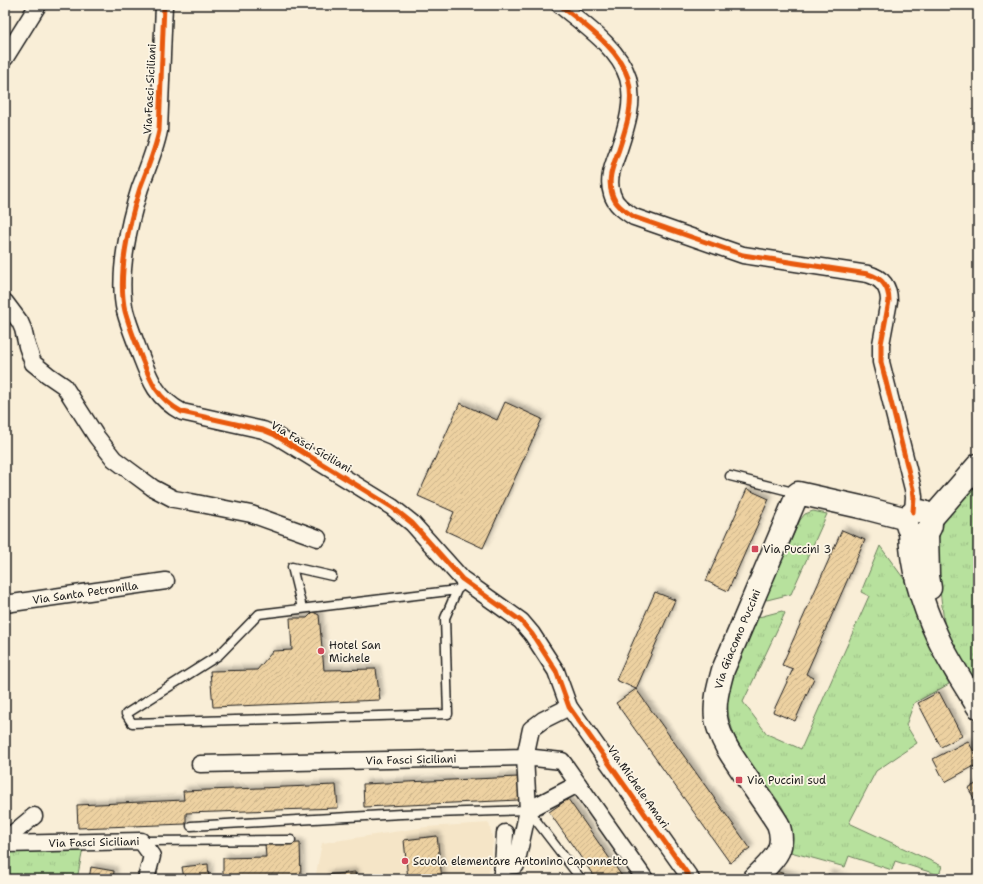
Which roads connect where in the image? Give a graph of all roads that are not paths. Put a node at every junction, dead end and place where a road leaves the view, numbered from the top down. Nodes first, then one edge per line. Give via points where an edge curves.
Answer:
1 (38, 5) edge
2 (164, 5) edge
3 (560, 5) edge
4 (5, 58) edge
5 (5, 302) edge
6 (975, 468) edge
7 (730, 476) dead end
8 (798, 493) junction
9 (917, 521) junction
10 (318, 538) dead end
11 (332, 576) dead end
12 (166, 581) dead end
13 (462, 586) junction
14 (5, 604) edge
15 (302, 608) junction
16 (569, 707) junction
17 (978, 707) edge
18 (526, 757) junction
19 (200, 764) dead end
20 (578, 784) junction
21 (528, 810) junction
22 (34, 816) dead end
23 (191, 826) dead end
24 (505, 833) dead end
25 (5, 840) edge
26 (290, 840) dead end
27 (141, 841) junction
28 (5, 844) edge
29 (502, 873) edge
30 (146, 879) edge
31 (581, 879) edge
32 (645, 879) edge
33 (691, 879) edge
34 (754, 879) edge

1 - 4 street
2 - 13 street, Via Fasci Siciliani via 159,131 140,188 127,240 122,292 131,331 150,382 172,407 182,412 269,433 392,507 412,524 453,570
3 - 9 street via 605,43 616,55 628,77 631,104 610,178 612,195 624,211 634,217 743,255 868,274 880,279 888,288 889,301 881,344 881,362 913,489
5 - 10 street via 20,322 33,363 64,386 114,459 174,500 251,514
6 - 9 main road via 953,479
7 - 8 lane
8 - 9 main road
8 - 34 main road, Via Giacomo Puccini via 723,670 716,700 716,718 721,736 778,824 781,833 782,844 778,854
9 - 17 main road via 938,638
11 - 15 lane via 292,567
12 - 14 street, Via Santa Petronilla
13 - 15 lane
13 - 15 lane via 445,618 448,714 132,723 126,714 219,655 259,614
13 - 16 street, Via Fasci Siciliani via 521,621 556,671
16 - 18 street via 531,729
16 - 33 street, Via Michele Amari
18 - 19 street, Via Fasci Siciliani
18 - 20 street, Via Fasci Siciliani via 562,761
18 - 21 street
20 - 21 street
20 - 32 street, Via Fasci Siciliani
21 - 23 lane via 401,814
21 - 29 street via 516,865
21 - 31 lane
22 - 25 street
24 - 29 street
26 - 27 lane
27 - 28 street, Via Fasci Siciliani
27 - 30 street, Via Fasci Siciliani via 152,856

